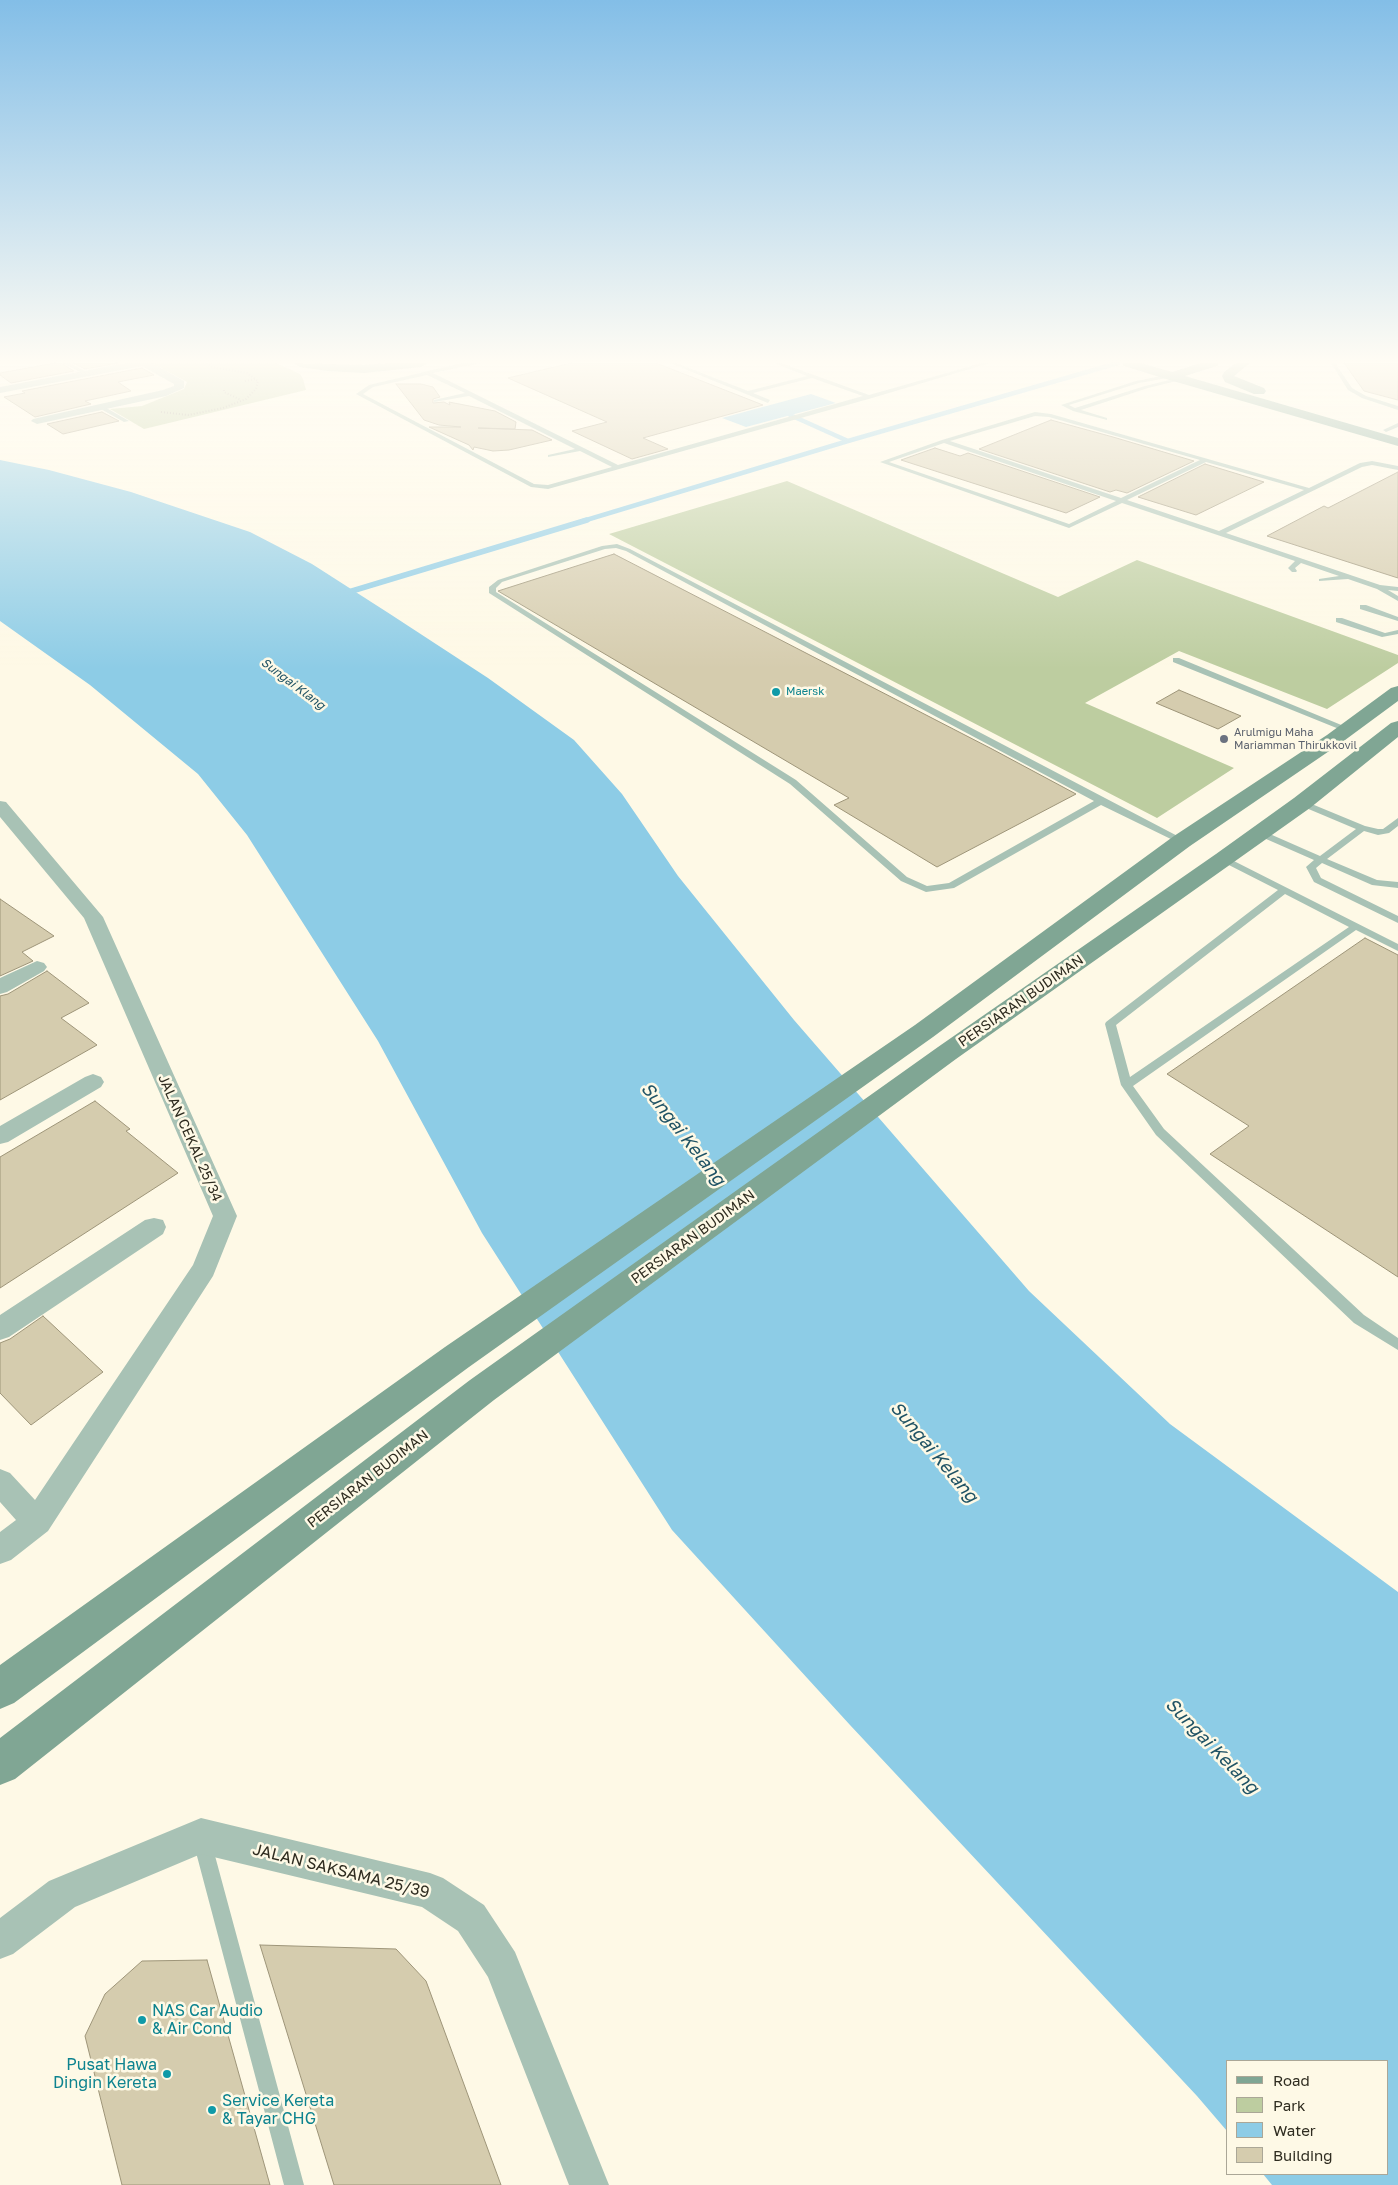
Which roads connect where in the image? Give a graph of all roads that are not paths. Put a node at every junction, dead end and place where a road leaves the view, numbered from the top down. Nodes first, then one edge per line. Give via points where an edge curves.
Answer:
1 (493, 465) edge
2 (612, 465) edge
3 (629, 465) edge
4 (892, 465) edge
5 (1016, 465) edge
6 (1195, 465) edge
7 (1222, 465) edge
8 (1360, 465) edge
9 (1382, 465) edge
10 (618, 468) junction
11 (1398, 468) edge
12 (1310, 490) junction
13 (1124, 501) junction
14 (1221, 534) junction
15 (1300, 560) junction
16 (1294, 571) dead end
17 (1349, 576) junction
18 (1321, 580) dead end
19 (1379, 587) junction
20 (1398, 589) edge
21 (1396, 596) edge
22 (1362, 607) dead end
23 (1398, 618) edge
24 (1340, 620) dead end
25 (1398, 632) edge
26 (1176, 660) dead end
27 (1398, 692) edge
28 (1398, 727) edge
29 (1347, 729) junction
30 (1101, 801) junction
31 (1302, 803) junction
32 (0, 806) edge
33 (1398, 822) edge
34 (1362, 828) junction
35 (1260, 833) junction
36 (1182, 841) junction
37 (1224, 859) junction
38 (1320, 859) junction
39 (1398, 885) edge
40 (1284, 890) junction
41 (1398, 920) edge
42 (1356, 926) junction
43 (1398, 948) edge
44 (37, 967) dead end
45 (0, 987) edge
46 (93, 1082) dead end
47 (1127, 1085) junction
48 (2, 1132) edge
49 (154, 1227) dead end
50 (0, 1329) edge
51 (1398, 1345) edge
52 (0, 1482) edge
53 (37, 1522) junction
54 (0, 1550) edge
55 (0, 1689) edge
56 (0, 1764) edge
57 (201, 1836) junction
58 (0, 1941) edge
59 (294, 2185) edge
60 (589, 2185) edge

1 - 10 lane via 533,486 548,487
2 - 10 lane
3 - 10 lane
4 - 13 lane via 1069,526
5 - 13 lane
6 - 13 lane
7 - 12 lane
8 - 12 lane
9 - 11 lane
12 - 14 lane
13 - 14 lane
14 - 15 lane
15 - 16 lane via 1291,568
15 - 17 lane
17 - 18 lane
17 - 19 lane
19 - 20 lane
19 - 21 lane
22 - 23 lane
24 - 25 lane via 1385,635
26 - 29 lane
27 - 29 main road
28 - 31 main road, PERSIARAN BUDIMAN
29 - 36 main road
30 - 30 lane via 617,546 604,547 500,581 492,587 493,593 793,782 904,879 926,889 951,886
30 - 36 lane
31 - 34 lane
31 - 35 main road, PERSIARAN BUDIMAN
32 - 53 street, JALAN CEKAL 25/34 via 93,916 225,1216 204,1269
33 - 34 lane via 1386,831
34 - 38 lane
35 - 37 main road, PERSIARAN BUDIMAN
35 - 38 lane
36 - 55 main road via 924,1031 457,1357
37 - 40 lane
37 - 56 main road, PERSIARAN BUDIMAN via 946,1053 482,1390
38 - 39 lane via 1376,883
38 - 41 lane via 1311,867 1317,880
40 - 42 lane
40 - 47 lane via 1110,1024
42 - 43 lane
42 - 47 lane
44 - 45 street
46 - 48 street
47 - 51 lane via 1160,1132 1360,1318
49 - 50 street
52 - 53 street
53 - 54 street, JALAN CEKAL 25/34
57 - 58 street via 62,1894
57 - 59 lane
57 - 60 street, JALAN SAKSAMA 25/39 via 430,1890 471,1918 502,1965

